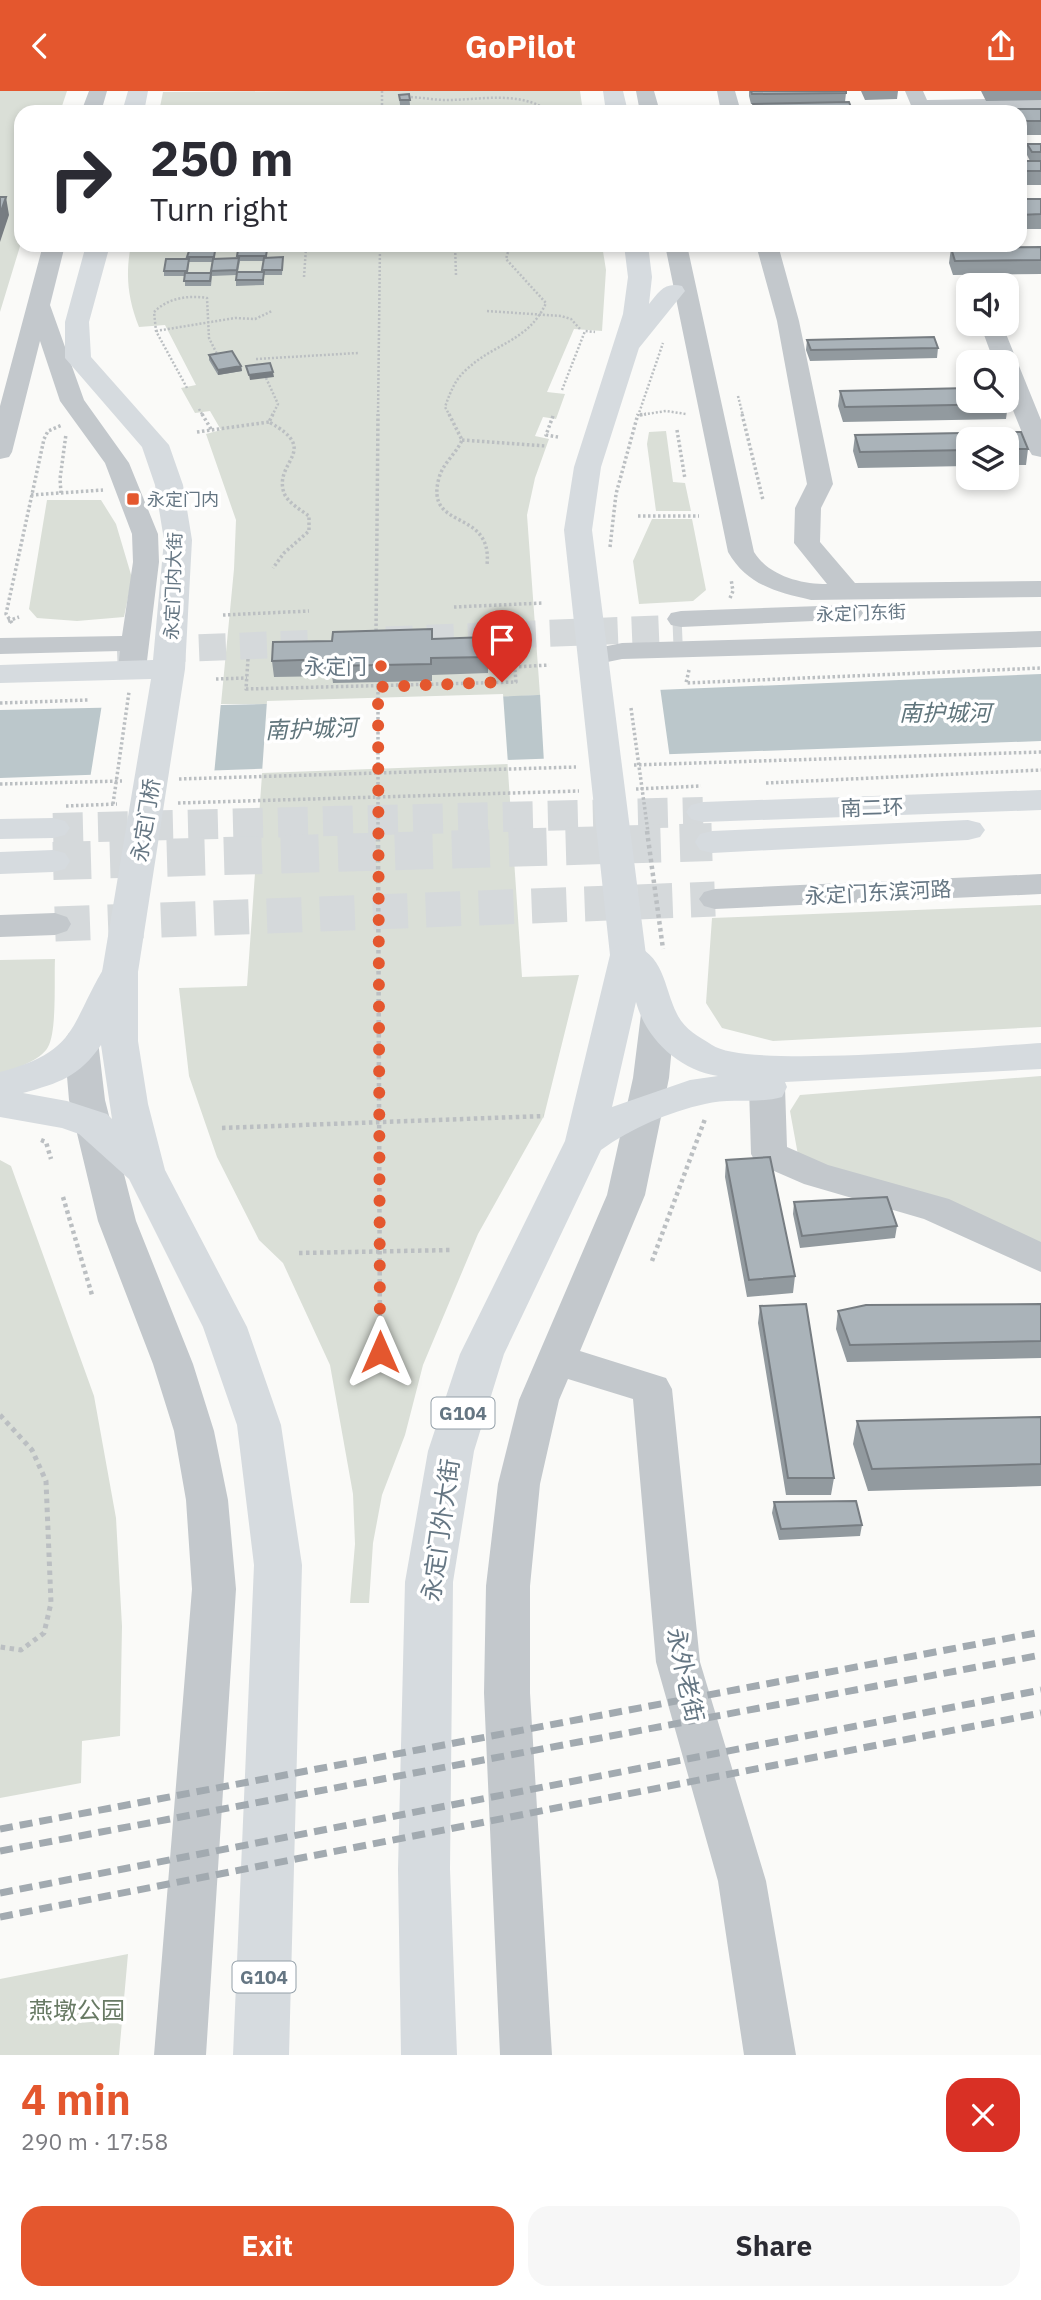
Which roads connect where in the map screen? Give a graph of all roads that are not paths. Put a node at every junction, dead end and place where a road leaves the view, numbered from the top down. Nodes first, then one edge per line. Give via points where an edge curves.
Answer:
1 (1041, 104) edge
2 (980, 105) edge
3 (52, 252) edge
4 (96, 252) edge
5 (637, 252) edge
6 (677, 252) edge
7 (769, 252) edge
8 (673, 291) joint
9 (40, 307) junction
10 (627, 345) junction
11 (64, 377) junction
12 (1019, 395) edge
13 (1, 447) edge
14 (1041, 450) edge
15 (169, 485) junction
16 (1041, 589) edge
17 (849, 593) junction
18 (1041, 607) edge
19 (1041, 616) edge
20 (8, 630) edge
21 (1041, 639) edge
22 (0, 654) edge
23 (122, 654) junction
24 (594, 664) junction
25 (0, 674) edge
26 (167, 678) junction
27 (1041, 790) edge
28 (1041, 800) edge
29 (977, 803) junction
30 (57, 817) tunnel mouth
31 (1041, 826) edge
32 (0, 829) edge
33 (53, 862) tunnel mouth
34 (0, 863) edge
35 (1041, 884) edge
36 (715, 899) tunnel mouth
37 (55, 924) tunnel mouth
38 (0, 926) edge
39 (646, 954) junction
40 (120, 972) junction
41 (658, 1014) junction
42 (81, 1041) junction
43 (1041, 1056) edge
44 (1041, 1067) edge
45 (0, 1086) edge
46 (767, 1087) junction
47 (0, 1103) edge
48 (644, 1109) junction
49 (93, 1124) junction
50 (564, 1128) junction
51 (145, 1170) junction
52 (1041, 1258) edge
53 (555, 1359) junction
54 (180, 2055) edge
55 (261, 2055) edge
56 (429, 2055) edge
57 (526, 2055) edge
58 (770, 2055) edge

1 - 2 street
3 - 9 street
4 - 15 main road, 永定门内大街 via 77,322 78,358 155,445
5 - 10 main road via 640,281
6 - 8 street
6 - 17 street via 743,557 757,572 784,586
7 - 17 street via 788,321 820,484 808,508 807,543
8 - 10 main road
9 - 11 street
9 - 13 street
10 - 24 main road via 579,501 578,530
11 - 15 main road
11 - 23 street via 76,428 117,463 145,534 146,562
12 - 14 street
15 - 26 main road, 永定门内大街 via 178,540
16 - 17 street
18 - 19 street, 永定门东街 via 681,623
20 - 23 street
21 - 24 street via 622,651
22 - 23 street
23 - 25 main road
23 - 26 main road
24 - 39 main road
26 - 40 main road, 永定门桥
27 - 29 main road
28 - 29 main road, 南二环
29 - 31 main road, 南二环 via 708,813
30 - 32 main road
33 - 34 main road
35 - 36 street, 永定门东滨河路
37 - 38 street
39 - 41 main road
39 - 50 main road, 永定门外大街 / G104
40 - 42 main road via 102,1012
40 - 51 main road, G104 via 119,1041 128,1104
41 - 43 main road via 673,1037 708,1061 758,1069
41 - 48 street
42 - 45 main road via 68,1061
42 - 49 street
44 - 46 main road
46 - 48 main road via 704,1090
46 - 52 street via 769,1154 817,1175 936,1209
47 - 49 main road
48 - 50 main road via 612,1122
48 - 53 street via 626,1195
49 - 51 main road
49 - 54 street via 117,1221 194,1431 207,1500 214,1589
50 - 56 main road, 永定门外大街 / G104 via 451,1451 429,1582 424,1869
51 - 55 main road, G104 via 225,1327 259,1425 278,1565
53 - 57 street via 539,1400 519,1483 508,1586 507,1693
53 - 58 street, 永外老街 via 652,1388 678,1662 741,1881

